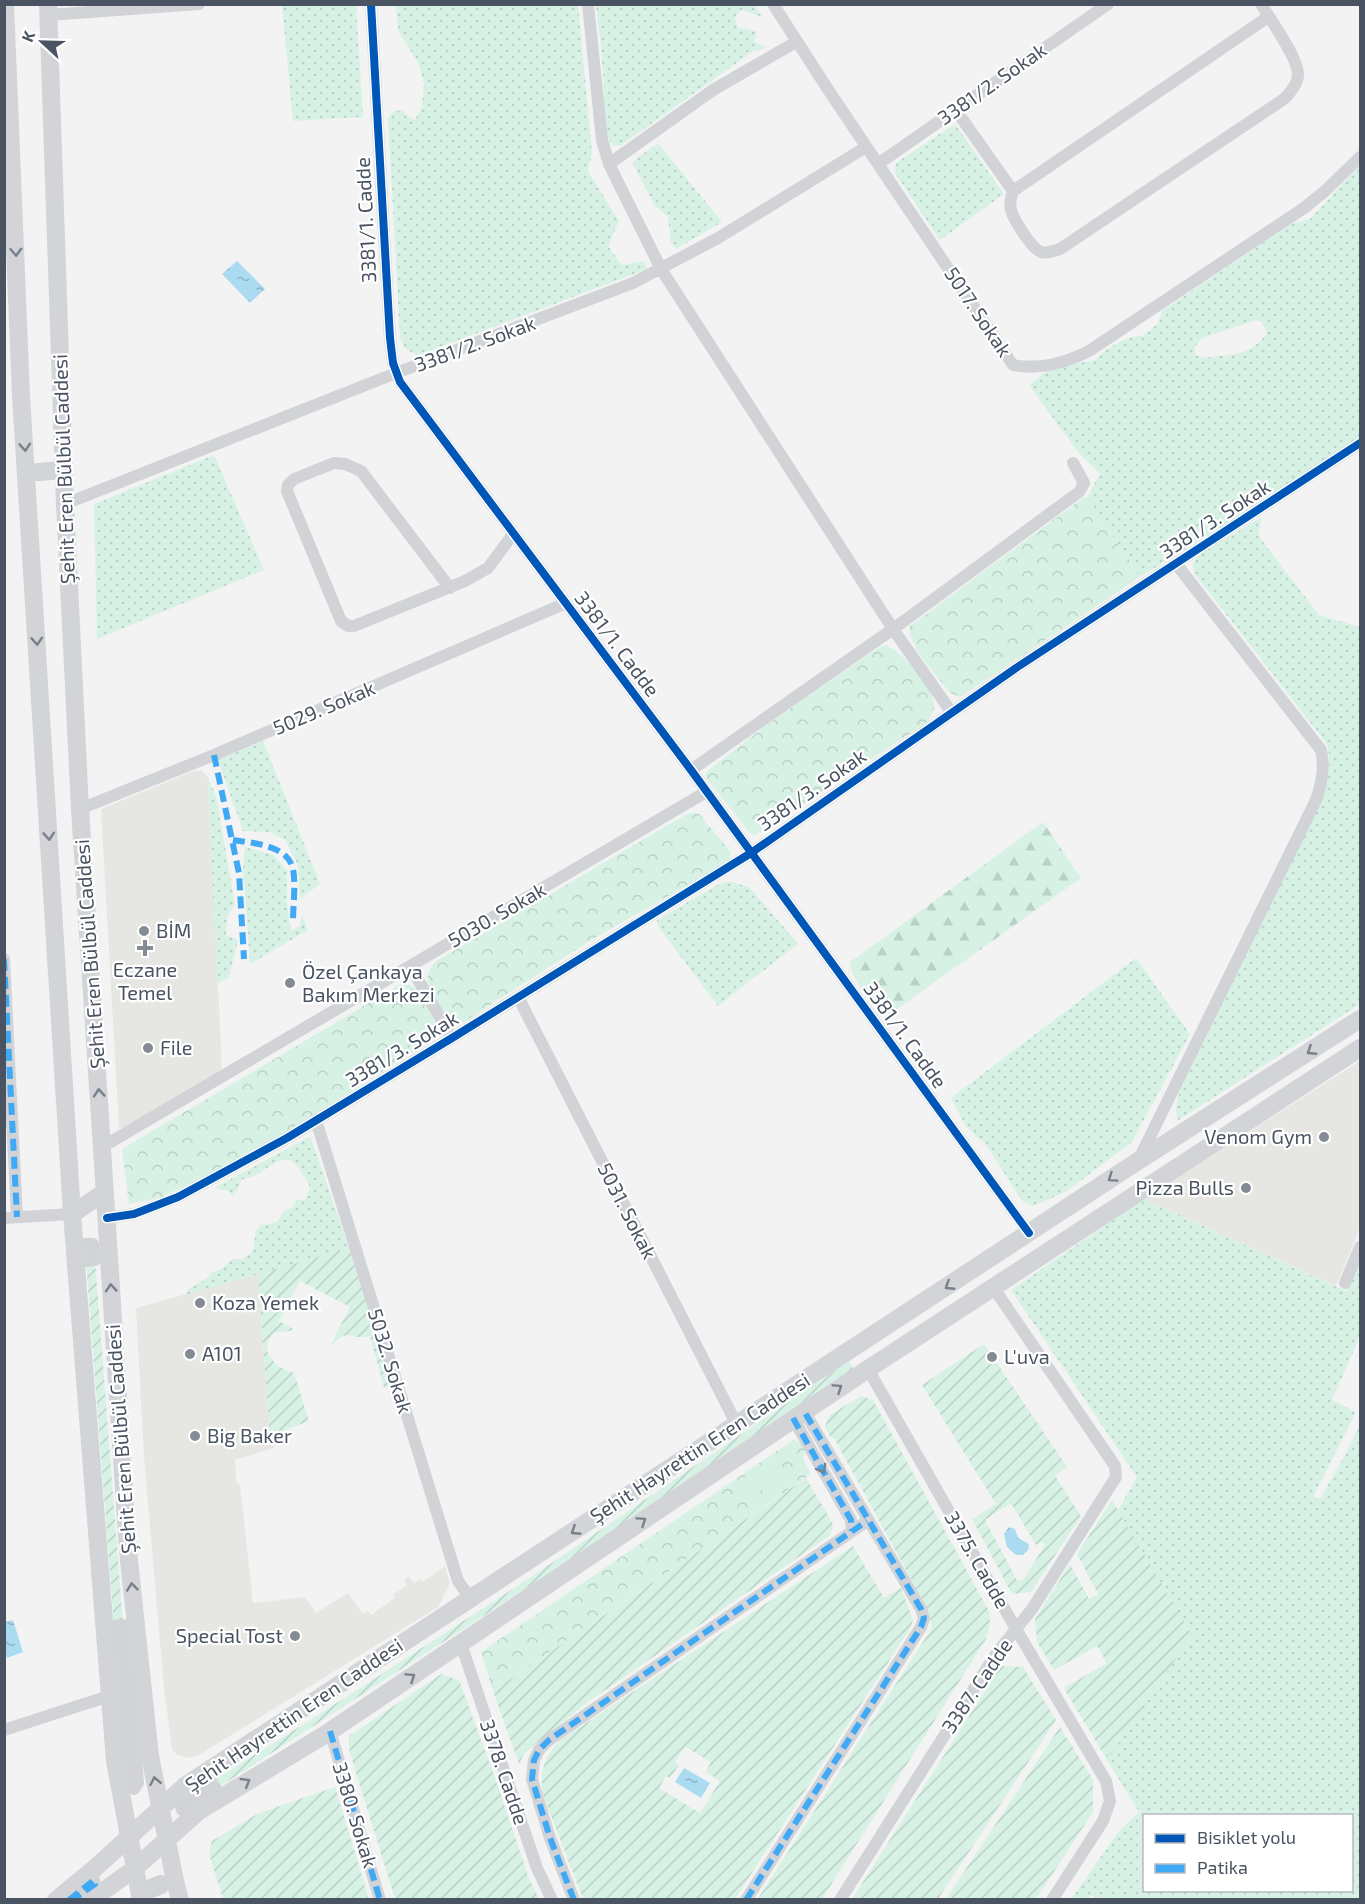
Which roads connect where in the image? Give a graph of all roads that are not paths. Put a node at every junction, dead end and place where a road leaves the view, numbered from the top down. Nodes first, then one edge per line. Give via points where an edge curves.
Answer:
1 (5, 4) edge
2 (199, 4) edge
3 (371, 4) edge
4 (588, 4) edge
5 (773, 4) edge
6 (1108, 4) edge
7 (1261, 4) edge
8 (49, 10) edge
9 (1268, 17) junction
10 (796, 42) junction
11 (955, 109) junction
12 (866, 147) junction
13 (1360, 156) edge
14 (609, 164) junction
15 (878, 164) junction
16 (1012, 191) junction
17 (9, 212) edge
18 (661, 269) junction
19 (396, 373) junction
20 (1360, 443) edge
21 (1073, 463) dead end
22 (64, 470) junction
23 (26, 473) junction
24 (65, 504) junction
25 (513, 534) junction
26 (1177, 565) junction
27 (450, 588) junction
28 (566, 603) junction
29 (893, 629) junction
30 (952, 713) junction
31 (691, 770) junction
32 (706, 792) junction
33 (80, 808) junction
34 (752, 852) junction
35 (4, 959) edge
36 (410, 966) junction
37 (518, 997) junction
38 (1360, 1019) edge
39 (452, 1038) junction
40 (1360, 1048) edge
41 (316, 1120) junction
42 (102, 1147) junction
43 (1138, 1161) junction
44 (105, 1192) junction
45 (72, 1214) junction
46 (11, 1217) edge
47 (107, 1218) junction
48 (1029, 1233) junction
49 (1360, 1247) edge
50 (1345, 1284) dead end
51 (993, 1287) junction
52 (855, 1347) junction
53 (868, 1369) junction
54 (799, 1415) junction
55 (737, 1425) junction
56 (867, 1521) junction
57 (852, 1531) junction
58 (471, 1599) junction
59 (1016, 1629) junction
60 (461, 1644) junction
61 (109, 1696) junction
62 (4, 1730) edge
63 (330, 1731) junction
64 (131, 1758) joint
65 (160, 1808) junction
66 (129, 1837) junction
67 (167, 1840) junction
68 (134, 1869) junction
69 (145, 1892) edge
70 (56, 1899) edge
71 (91, 1899) edge
72 (180, 1899) edge
73 (381, 1899) edge
74 (552, 1899) edge
75 (574, 1899) edge
76 (746, 1899) edge
77 (840, 1899) edge
78 (1052, 1899) edge

1 - 17 main road, Şehit Eren Bülbül Caddesi
2 - 8 street
3 - 19 street, 3381/1. Cadde via 390,338
4 - 14 street via 602,140
5 - 10 street, 5017. Sokak
6 - 11 street, 3381/2. Sokak
7 - 9 street
8 - 22 main road, Şehit Eren Bülbül Caddesi
9 - 16 street
9 - 16 street via 1299,76 1284,99 1267,111 1049,253 1035,248 1016,220 1010,208
10 - 12 street, 5017. Sokak
10 - 14 street via 713,90
11 - 15 street, 3381/2. Sokak
11 - 16 street
12 - 15 street, 5017. Sokak
12 - 18 street, 3381/2. Sokak
13 - 15 street, 5017. Sokak via 1304,208 1089,351 1064,362 1032,367 1013,365
14 - 18 street
17 -> 23 main road, Şehit Eren Bülbül Caddesi
18 - 19 street, 3381/2. Sokak via 597,298
18 - 29 street
19 - 24 street, 3381/2. Sokak
19 - 25 street, 3381/1. Cadde
20 - 26 street, 3381/3. Sokak
21 - 29 street via 1084,483 1079,492
22 - 23 main road
22 - 24 main road, Şehit Eren Bülbül Caddesi
23 -> 45 main road, Şehit Eren Bülbül Caddesi
24 - 33 main road, Şehit Eren Bülbül Caddesi
25 - 27 street via 488,568
25 - 28 street, 3381/1. Cadde
26 - 30 street, 3381/3. Sokak
26 - 43 street via 1321,750 1324,764 1316,800
27 - 27 street via 348,626 337,610 287,491 288,485 334,463 361,471
28 - 31 street, 3381/1. Cadde
28 - 33 street, 5029. Sokak via 214,755
29 - 30 street
29 - 31 street
30 - 34 street, 3381/3. Sokak
31 - 32 street, 3381/1. Cadde
32 - 34 street, 3381/1. Cadde
32 - 36 street, 5030. Sokak
42 -> 33 main road, Şehit Eren Bülbül Caddesi
34 - 37 street, 3381/3. Sokak
34 - 48 street, 3381/1. Cadde
35 - 46 street
36 - 39 street
36 - 42 street, 5030. Sokak
37 - 39 street, 3381/3. Sokak
37 - 55 street, 5031. Sokak
38 -> 43 main road, Şehit Hayrettin Eren Caddesi
39 - 41 street, 3381/3. Sokak
40 - 51 main road, Şehit Hayrettin Eren Caddesi
41 - 47 street, 3381/3. Sokak via 178,1197 134,1214
41 - 58 street, 5032. Sokak via 458,1581
42 - 44 main road, Şehit Eren Bülbül Caddesi
43 -> 48 main road, Şehit Hayrettin Eren Caddesi
44 - 45 main road
44 - 47 main road, Şehit Eren Bülbül Caddesi
45 - 46 street
45 - 61 main road, Şehit Eren Bülbül Caddesi
65 -> 47 main road, Şehit Eren Bülbül Caddesi via 150,1756 128,1551
48 -> 52 main road, Şehit Hayrettin Eren Caddesi
49 - 50 street
51 - 53 main road, Şehit Hayrettin Eren Caddesi
51 - 59 street, 3387. Cadde via 1115,1466 1116,1475
52 - 53 main road
52 - 55 main road, Şehit Hayrettin Eren Caddesi
54 -> 53 main road, Şehit Hayrettin Eren Caddesi
53 - 59 street, 3375. Cadde
54 - 56 street
54 -> 57 street via 851,1520
60 -> 54 main road, Şehit Hayrettin Eren Caddesi
55 -> 58 main road, Şehit Hayrettin Eren Caddesi
56 - 57 street
56 - 76 street via 921,1609 923,1623
57 - 75 street via 539,1750 532,1779
58 - 65 main road, Şehit Hayrettin Eren Caddesi via 186,1785
59 - 77 street, 3387. Cadde via 996,1654
59 - 78 street, 3375. Cadde via 1106,1781 1110,1801 1103,1821
63 -> 60 main road, Şehit Hayrettin Eren Caddesi
60 - 74 street, 3378. Cadde via 537,1868
61 - 62 street
61 - 66 main road, Şehit Eren Bülbül Caddesi via 115,1761
67 -> 63 main road, Şehit Hayrettin Eren Caddesi via 199,1811
63 - 73 street, 3380. Sokak
64 - 64 street via 136,1756 123,1625 114,1626
65 - 66 main road, Şehit Hayrettin Eren Caddesi
65 - 67 main road, Şehit Eren Bülbül Caddesi
66 - 68 main road, Şehit Eren Bülbül Caddesi
66 - 70 main road, Şehit Hayrettin Eren Caddesi
67 - 68 main road, Şehit Hayrettin Eren Caddesi
67 - 72 main road, Şehit Eren Bülbül Caddesi
68 - 69 main road, Şehit Eren Bülbül Caddesi
68 - 71 main road, Şehit Hayrettin Eren Caddesi

